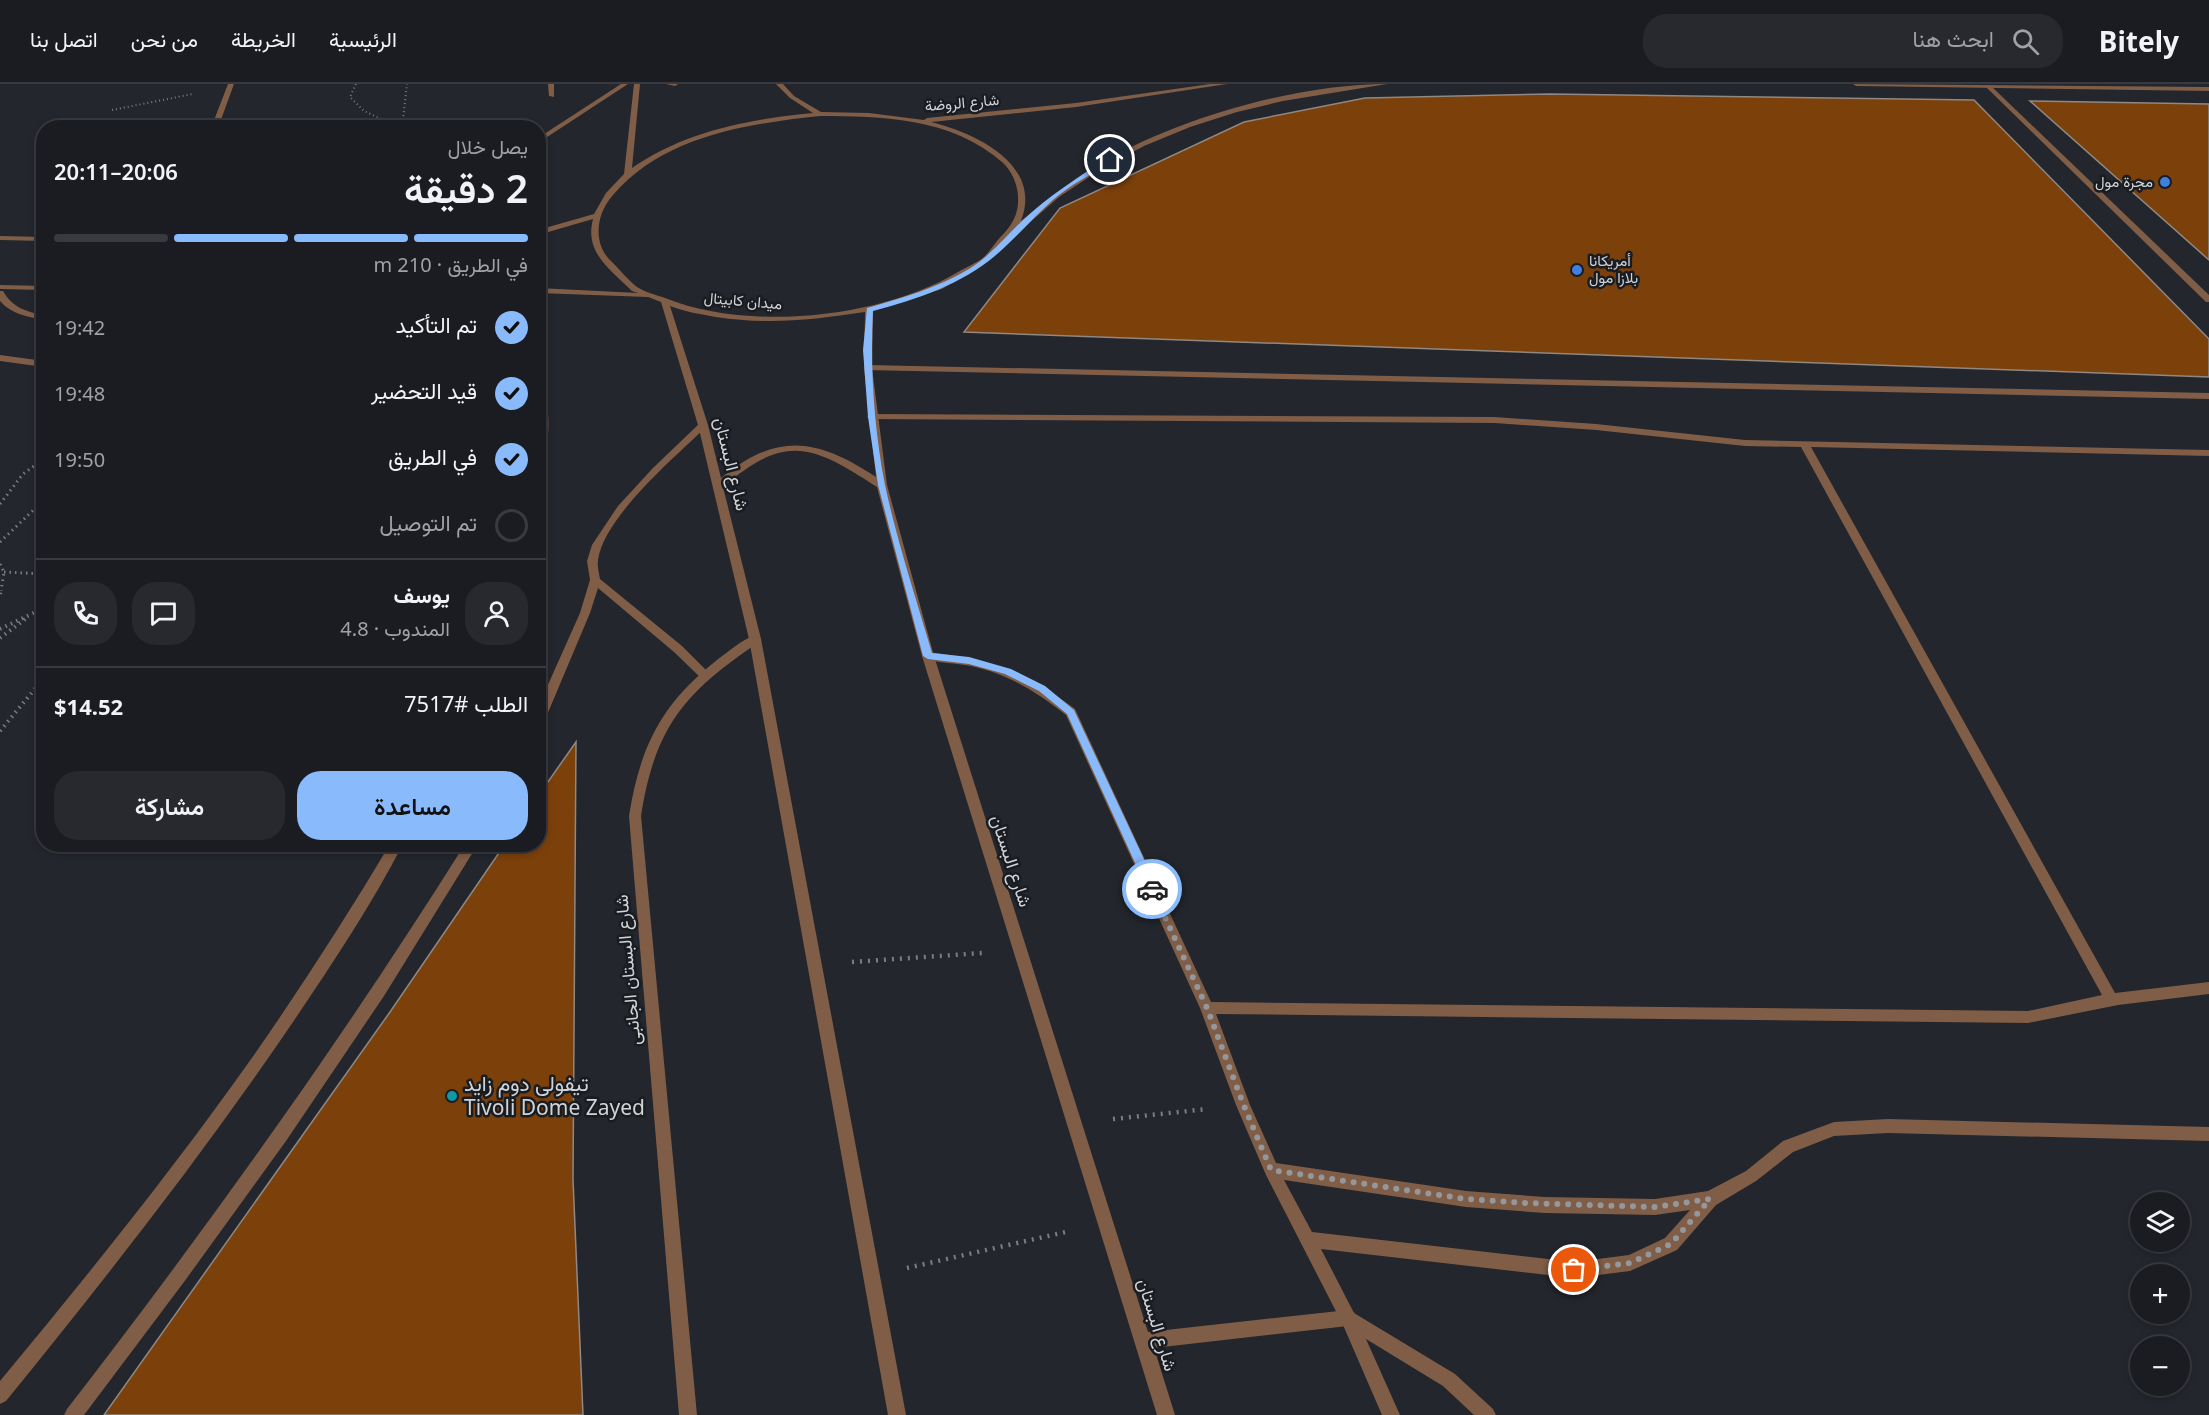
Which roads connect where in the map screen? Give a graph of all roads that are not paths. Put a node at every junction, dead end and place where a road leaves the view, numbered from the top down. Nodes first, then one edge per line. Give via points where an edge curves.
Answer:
1 (231, 84) edge
2 (551, 84) edge
3 (625, 84) edge
4 (637, 84) edge
5 (669, 84) edge
6 (675, 84) edge
7 (779, 84) edge
8 (1224, 84) edge
9 (1384, 84) edge
10 (1856, 84) edge
11 (1988, 86) junction
12 (2209, 89) edge
13 (552, 96) dead end
14 (820, 114) junction
15 (217, 120) edge
16 (917, 121) junction
17 (546, 136) edge
18 (628, 175) junction
19 (596, 216) junction
20 (546, 231) edge
21 (1012, 234) junction
22 (0, 238) edge
23 (36, 239) edge
24 (0, 287) edge
25 (36, 288) edge
26 (546, 290) edge
27 (0, 293) edge
28 (650, 297) junction
29 (2209, 300) edge
30 (665, 303) junction
31 (869, 309) junction
32 (36, 316) edge
33 (0, 358) edge
34 (36, 363) edge
35 (868, 368) junction
36 (2209, 396) edge
37 (872, 417) junction
38 (703, 424) junction
39 (1804, 444) junction
40 (2209, 453) edge
41 (882, 485) junction
42 (718, 486) junction
43 (595, 580) junction
44 (755, 639) junction
45 (928, 656) junction
46 (705, 675) junction
47 (546, 703) edge
48 (392, 852) edge
49 (467, 852) edge
50 (2209, 988) edge
51 (2111, 998) junction
52 (1207, 1008) junction
53 (2209, 1134) edge
54 (1271, 1170) junction
55 (1710, 1199) junction
56 (1306, 1239) junction
57 (1348, 1318) junction
58 (1143, 1341) junction
59 (0, 1395) edge
60 (74, 1415) edge
61 (688, 1415) edge
62 (897, 1415) edge
63 (1166, 1415) edge
64 (1391, 1415) edge
65 (1487, 1415) edge

1 - 15 street
2 - 13 street
3 - 17 street
4 - 18 street
5 - 6 street
7 - 14 street
8 - 16 street, شارع الروضة via 1076,105
9 - 21 street via 1262,103 1158,136 1064,188
10 - 11 street
11 - 12 street
11 - 29 street
14 - 16 street, ميدان كابيتال
14 - 18 street, ميدان كابيتال via 757,122 698,138 648,161
16 - 21 street, ميدان كابيتال via 971,138 1008,164 1023,197 1021,215
18 - 19 street, ميدان كابيتال via 614,188
19 - 20 street
19 - 28 street, ميدان كابيتال via 594,234 608,268
21 - 31 street, ميدان كابيتال via 973,270 908,299
22 - 23 street
24 - 25 street
26 - 28 street
27 - 32 street via 2,300 14,309
28 - 30 street, ميدان كابيتال
30 - 31 street, ميدان كابيتال via 761,319 798,319
30 - 38 street, شارع البستان
31 - 35 street, شارع البستان
33 - 34 street
35 - 36 street
35 - 37 street, شارع البستان
37 - 39 street via 1495,420 1745,443
37 - 41 street, شارع البستان
38 - 42 street, شارع البستان
38 - 43 street via 615,517 600,539 592,561
39 - 40 street
39 - 51 street
41 - 42 street via 819,450 791,448 762,455 739,467
41 - 45 street, شارع البستان
42 - 44 street, شارع البستان
43 - 46 street
43 - 47 street
44 - 46 street, شارع البستان الجانبى
44 - 62 street, شارع البستان
45 - 52 street via 969,660 1008,671 1042,688 1071,712
45 - 58 street, شارع البستان
46 - 61 street, شارع البستان الجانبى via 682,699 647,754 635,816
48 - 59 street via 296,1009 211,1129 108,1264
49 - 60 street via 340,1052 158,1306
50 - 51 street
51 - 52 street via 2028,1017
52 - 54 street
53 - 55 street via 1888,1126 1834,1129 1788,1146 1751,1176
54 - 55 street via 1466,1199 1523,1203 1655,1207
54 - 56 street
55 - 56 street via 1671,1244 1630,1263 1574,1270
56 - 57 street
57 - 58 street
57 - 64 street
57 - 65 street via 1449,1380
58 - 63 street, شارع البستان

